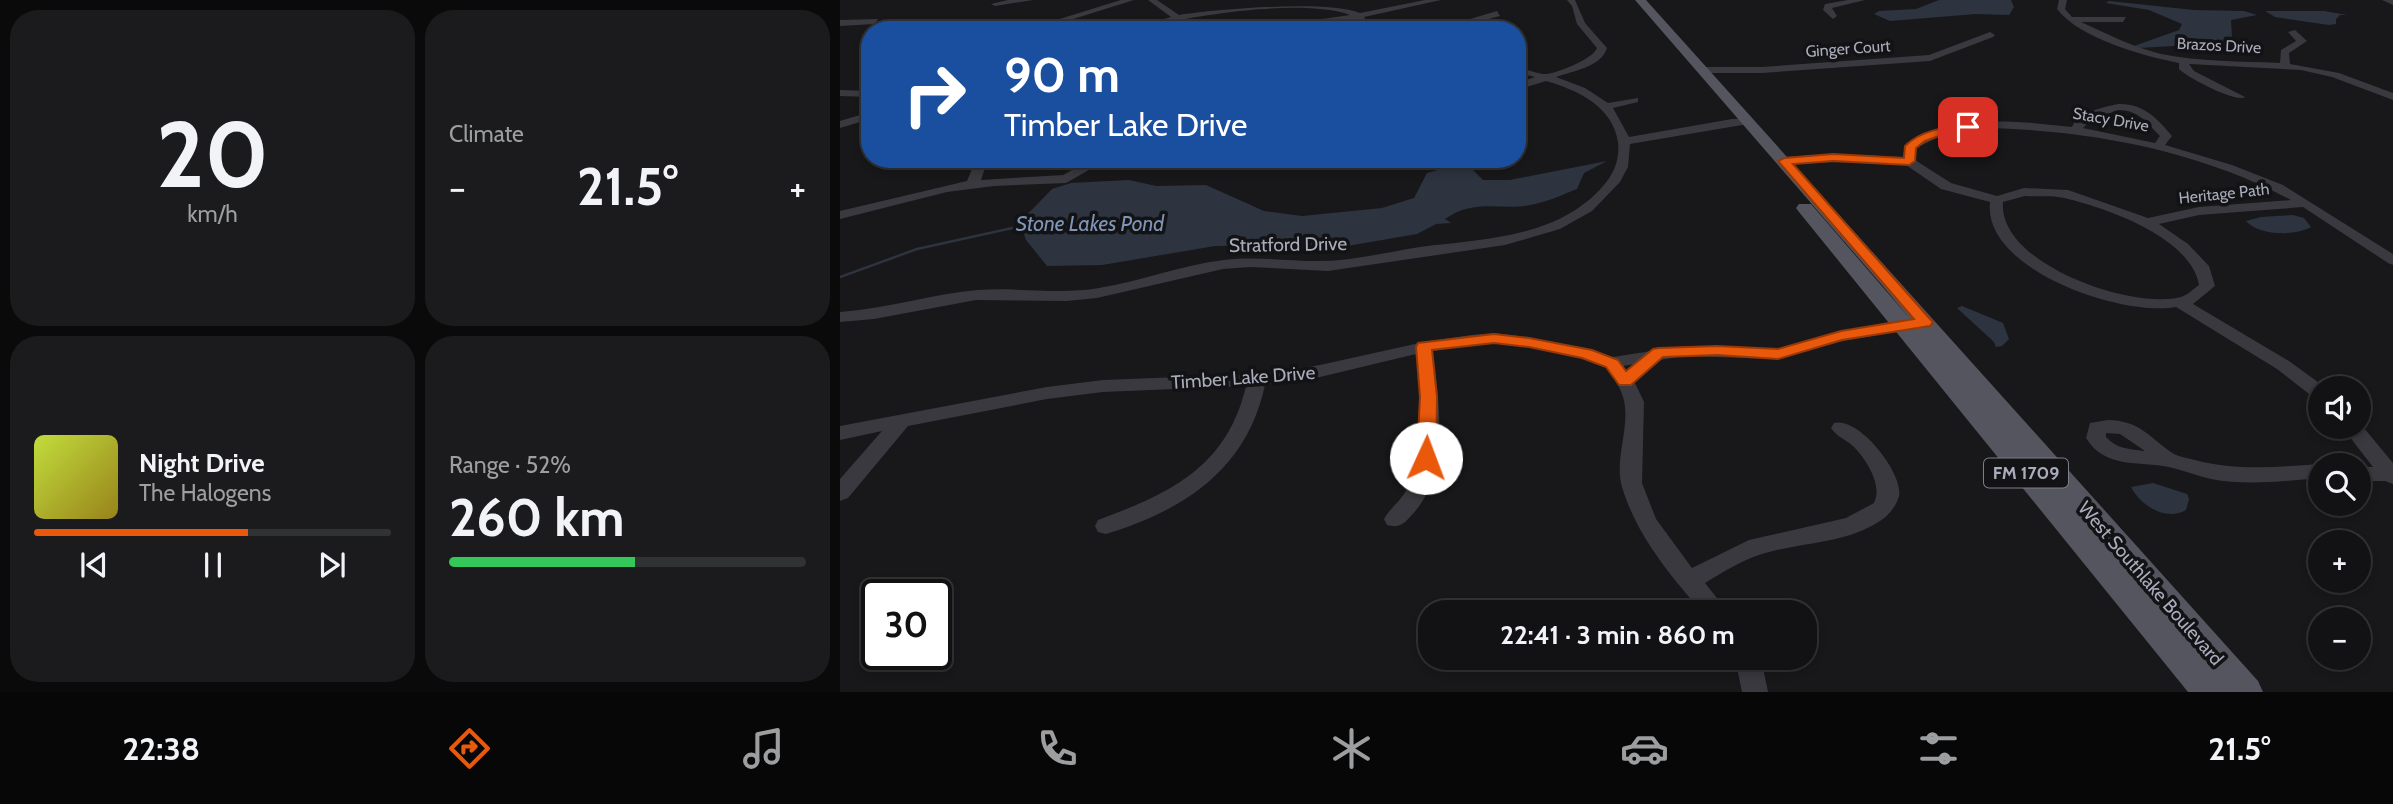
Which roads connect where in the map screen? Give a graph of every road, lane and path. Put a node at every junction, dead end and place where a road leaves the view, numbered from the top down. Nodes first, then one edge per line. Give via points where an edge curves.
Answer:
1 (1030, 0) edge
2 (1130, 0) edge
3 (1152, 0) edge
4 (1436, 0) edge
5 (1571, 0) edge
6 (1628, 0) edge
7 (1640, 0) edge
8 (1861, 0) edge
9 (2063, 0) edge
10 (2386, 0) edge
11 (1249, 2) edge
12 (1323, 2) edge
13 (2393, 3) edge
14 (995, 4) dead end
15 (1497, 14) dead end
16 (1176, 16) junction
17 (1359, 16) junction
18 (1833, 16) dead end
19 (2068, 19) junction
20 (2123, 19) dead end
21 (1059, 21) edge
22 (1160, 21) edge
23 (1320, 21) edge
24 (1363, 21) edge
25 (1471, 21) edge
26 (861, 22) edge
27 (840, 23) edge
28 (2292, 32) dead end
29 (1990, 35) dead end
30 (2185, 61) junction
31 (2285, 65) junction
32 (1705, 71) junction
33 (1526, 72) edge
34 (1545, 77) junction
35 (1526, 84) edge
36 (840, 93) edge
37 (861, 94) edge
38 (2240, 97) dead end
39 (2393, 97) edge
40 (1634, 100) dead end
41 (1605, 107) junction
42 (861, 118) edge
43 (1739, 119) junction
44 (840, 125) edge
45 (2076, 130) junction
46 (1622, 139) junction
47 (2159, 146) junction
48 (1784, 161) junction
49 (1909, 161) junction
50 (979, 168) edge
51 (1085, 168) edge
52 (973, 184) junction
53 (1997, 200) junction
54 (2305, 203) junction
55 (840, 215) edge
56 (2147, 222) junction
57 (2393, 260) edge
58 (2182, 304) junction
59 (840, 317) edge
60 (1914, 324) junction
61 (1424, 347) junction
62 (1659, 353) junction
63 (1612, 363) junction
64 (1257, 380) junction
65 (1625, 381) junction
66 (2308, 384) edge
67 (902, 421) junction
68 (1841, 428) dead end
69 (840, 433) edge
70 (2362, 439) edge
71 (2168, 460) dead end
72 (2308, 472) edge
73 (2371, 474) edge
74 (2392, 475) edge
75 (840, 493) edge
76 (1395, 519) dead end
77 (1106, 526) dead end
78 (1689, 581) junction
79 (1706, 600) edge
80 (1750, 670) edge
81 (1755, 692) edge
82 (2209, 692) edge
83 (2246, 692) edge

1 - 14 street
2 - 21 street
3 - 16 street
4 - 17 street
5 - 34 street via 1581,24 1602,48 1600,55
6 - 43 main road, West Southlake Boulevard / FM 1709
7 - 32 main road, West Southlake Boulevard / FM 1709
8 - 18 street via 1828,6
9 - 19 street via 2062,13
10 - 13 street
11 - 12 street
11 - 16 street
12 - 17 street
15 - 25 street
16 - 22 street
17 - 23 street
17 - 24 street
19 - 20 street
19 - 30 street, Brazos Drive via 2142,51
26 - 27 street
28 - 31 street via 2302,41 2284,52
29 - 32 street, Ginger Court via 1930,58
30 - 31 street, Brazos Drive
30 - 38 street via 2184,69 2190,73
31 - 39 street, Brazos Drive via 2335,75
32 - 43 main road, West Southlake Boulevard / FM 1709
33 - 34 street
34 - 35 street
34 - 41 street
36 - 37 street
40 - 41 street
41 - 46 street
42 - 44 street
43 - 46 street via 1656,139
43 - 48 main road, West Southlake Boulevard / FM 1709
43 - 60 main road, West Southlake Boulevard / FM 1709
45 - 47 street, Stacy Drive
45 - 47 street via 2079,122 2112,108 2134,109 2166,136
45 - 49 street, Stacy Drive via 2010,126 1943,131 1910,146
46 - 59 street, Stratford Drive via 1622,166 1606,195 1556,226 1504,242 1325,266 1242,263 1195,269 1087,295 985,295
47 - 54 street, Stacy Drive via 2262,180
48 - 49 street
48 - 60 main road, West Southlake Boulevard / FM 1709
49 - 53 street via 1946,186
50 - 52 street
51 - 52 street via 1066,178
52 - 55 street
53 - 56 street via 2024,191 2068,194
53 - 58 street via 1997,223 2014,246 2039,265 2084,288 2128,301
54 - 56 street, Heritage Path via 2199,211
54 - 57 street, Stacy Drive
56 - 58 street via 2183,247 2204,269 2207,286 2200,297
58 - 66 street
60 - 62 street via 1841,336 1778,354
60 - 82 main road, West Southlake Boulevard / FM 1709
60 - 83 main road, West Southlake Boulevard / FM 1709
61 - 63 street, Timber Lake Drive via 1494,338
61 - 64 street, Timber Lake Drive
61 - 76 street via 1429,397 1426,458 1414,500
62 - 63 street
62 - 65 street
63 - 65 street
64 - 67 street, Timber Lake Drive via 1092,387
64 - 77 street via 1247,419 1219,461 1187,488 1149,510
65 - 78 street via 1634,402 1631,483 1636,501 1646,523
67 - 69 street, Timber Lake Drive
67 - 75 street
68 - 78 street via 1864,442 1876,458 1888,490 1879,511 1852,525 1758,546 1720,561
70 - 74 street
71 - 72 street via 2249,476
73 - 74 street
78 - 79 street
80 - 81 street

